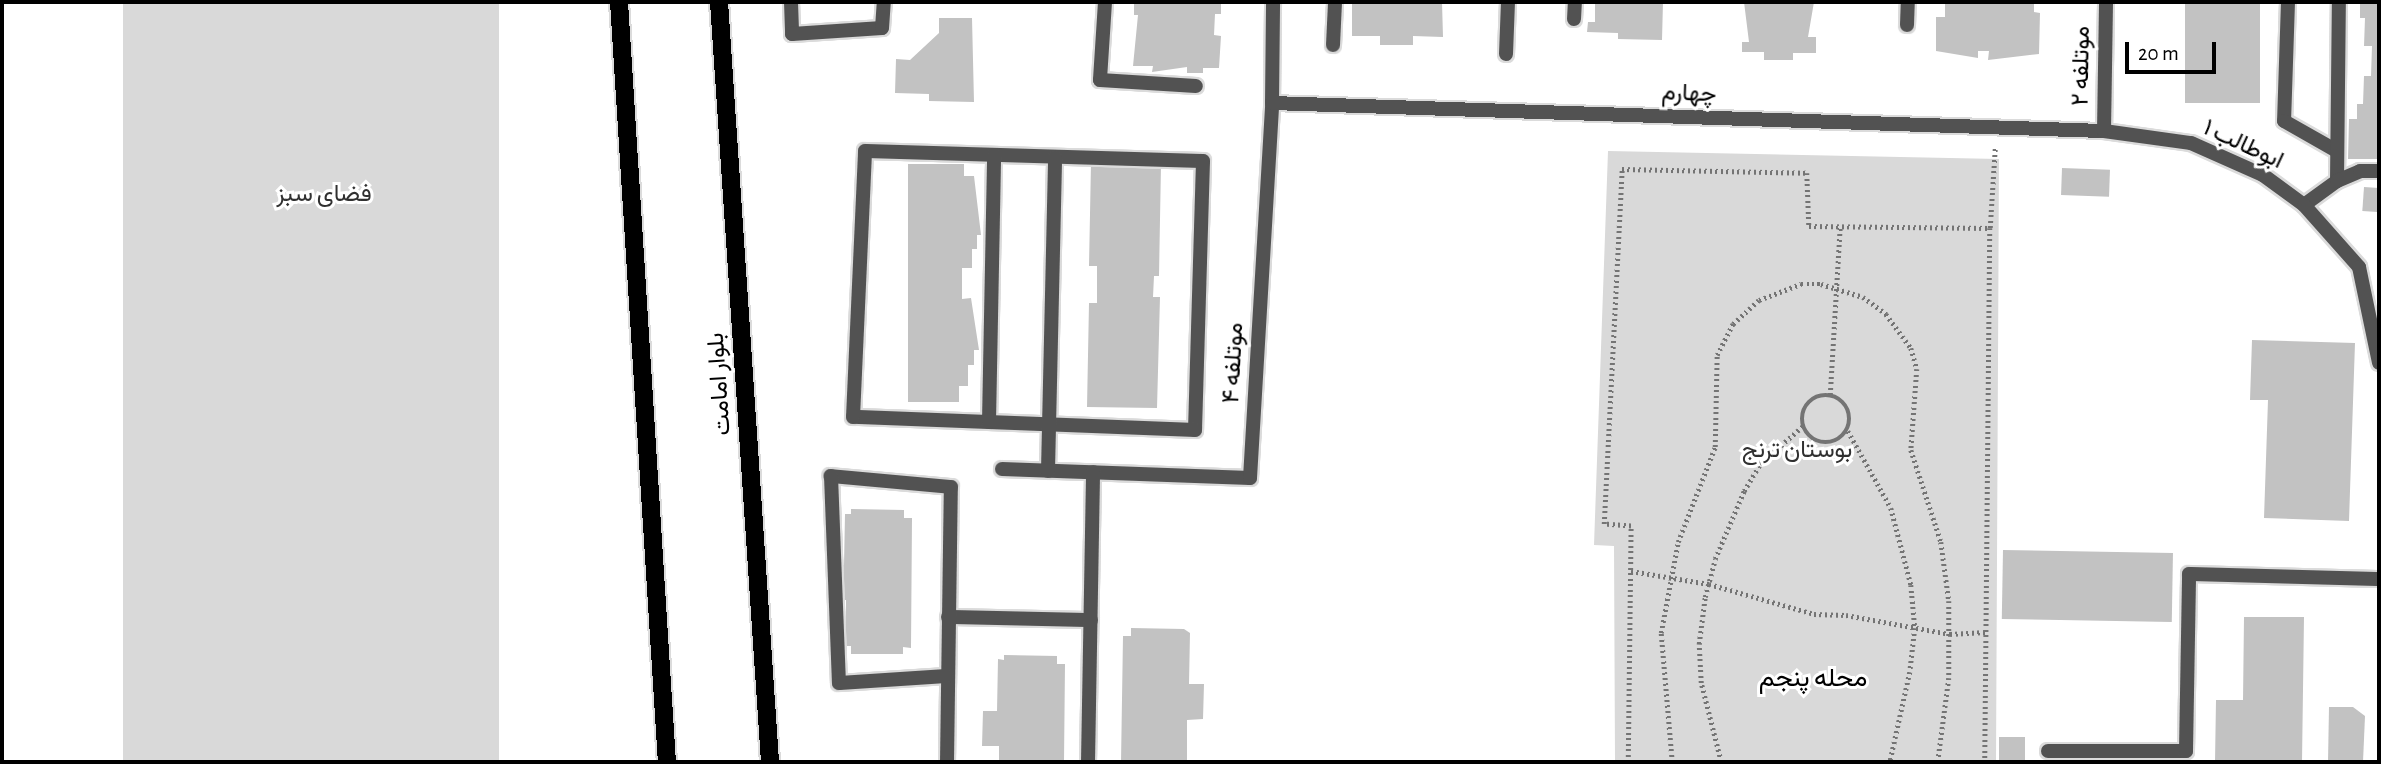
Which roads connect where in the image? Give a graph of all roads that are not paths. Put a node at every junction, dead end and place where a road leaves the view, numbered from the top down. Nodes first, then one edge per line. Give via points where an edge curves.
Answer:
1 (619, 2) edge
2 (719, 2) edge
3 (791, 2) edge
4 (884, 2) edge
5 (1105, 2) edge
6 (1273, 2) edge
7 (1335, 2) edge
8 (1508, 2) edge
9 (1575, 2) edge
10 (1908, 2) edge
11 (2106, 2) edge
12 (2288, 2) edge
13 (2339, 2) edge
14 (1574, 19) dead end
15 (1907, 25) dead end
16 (1333, 45) dead end
17 (1506, 54) dead end
18 (1196, 86) dead end
19 (1272, 103) junction
20 (2104, 131) junction
21 (2337, 151) junction
22 (994, 155) junction
23 (1055, 157) junction
24 (2379, 171) edge
25 (2337, 181) junction
26 (2304, 205) junction
27 (2379, 363) edge
28 (989, 422) junction
29 (1047, 424) junction
30 (1002, 469) dead end
31 (1048, 471) junction
32 (1093, 472) junction
33 (2379, 579) edge
34 (948, 617) junction
35 (1091, 620) junction
36 (947, 676) junction
37 (2048, 751) dead end
38 (667, 762) edge
39 (770, 762) edge
40 (947, 762) edge
41 (1088, 762) edge

1 - 38 main road
2 - 39 main road, بلوار امامت
3 - 4 street via 792,34 882,28
5 - 18 street via 1100,80
6 - 19 street, موتلفه ۴
7 - 16 street
8 - 17 street
9 - 14 street
10 - 15 street
11 - 20 street, موتلفه ۲
12 - 21 street via 2284,121
13 - 21 street
19 - 20 street, چهارم
19 - 32 street, موتلفه ۴ via 1250,478
20 - 26 street, ابوطالب ۱ via 2191,143 2263,175
21 - 25 street
22 - 23 street
22 - 28 street
22 - 28 street via 865,151 853,417
23 - 29 street
23 - 29 street via 1203,161 1195,430
24 - 25 street via 2360,171
25 - 26 street
26 - 27 street, ابوطالب ۱ via 2359,267
28 - 29 street
29 - 31 street
30 - 31 street, موتلفه ۴
31 - 32 street, موتلفه ۴
32 - 35 street
33 - 37 street via 2189,574 2186,751
34 - 35 street
34 - 36 street
34 - 36 street via 951,487 831,476 839,683
35 - 41 street
36 - 40 street

